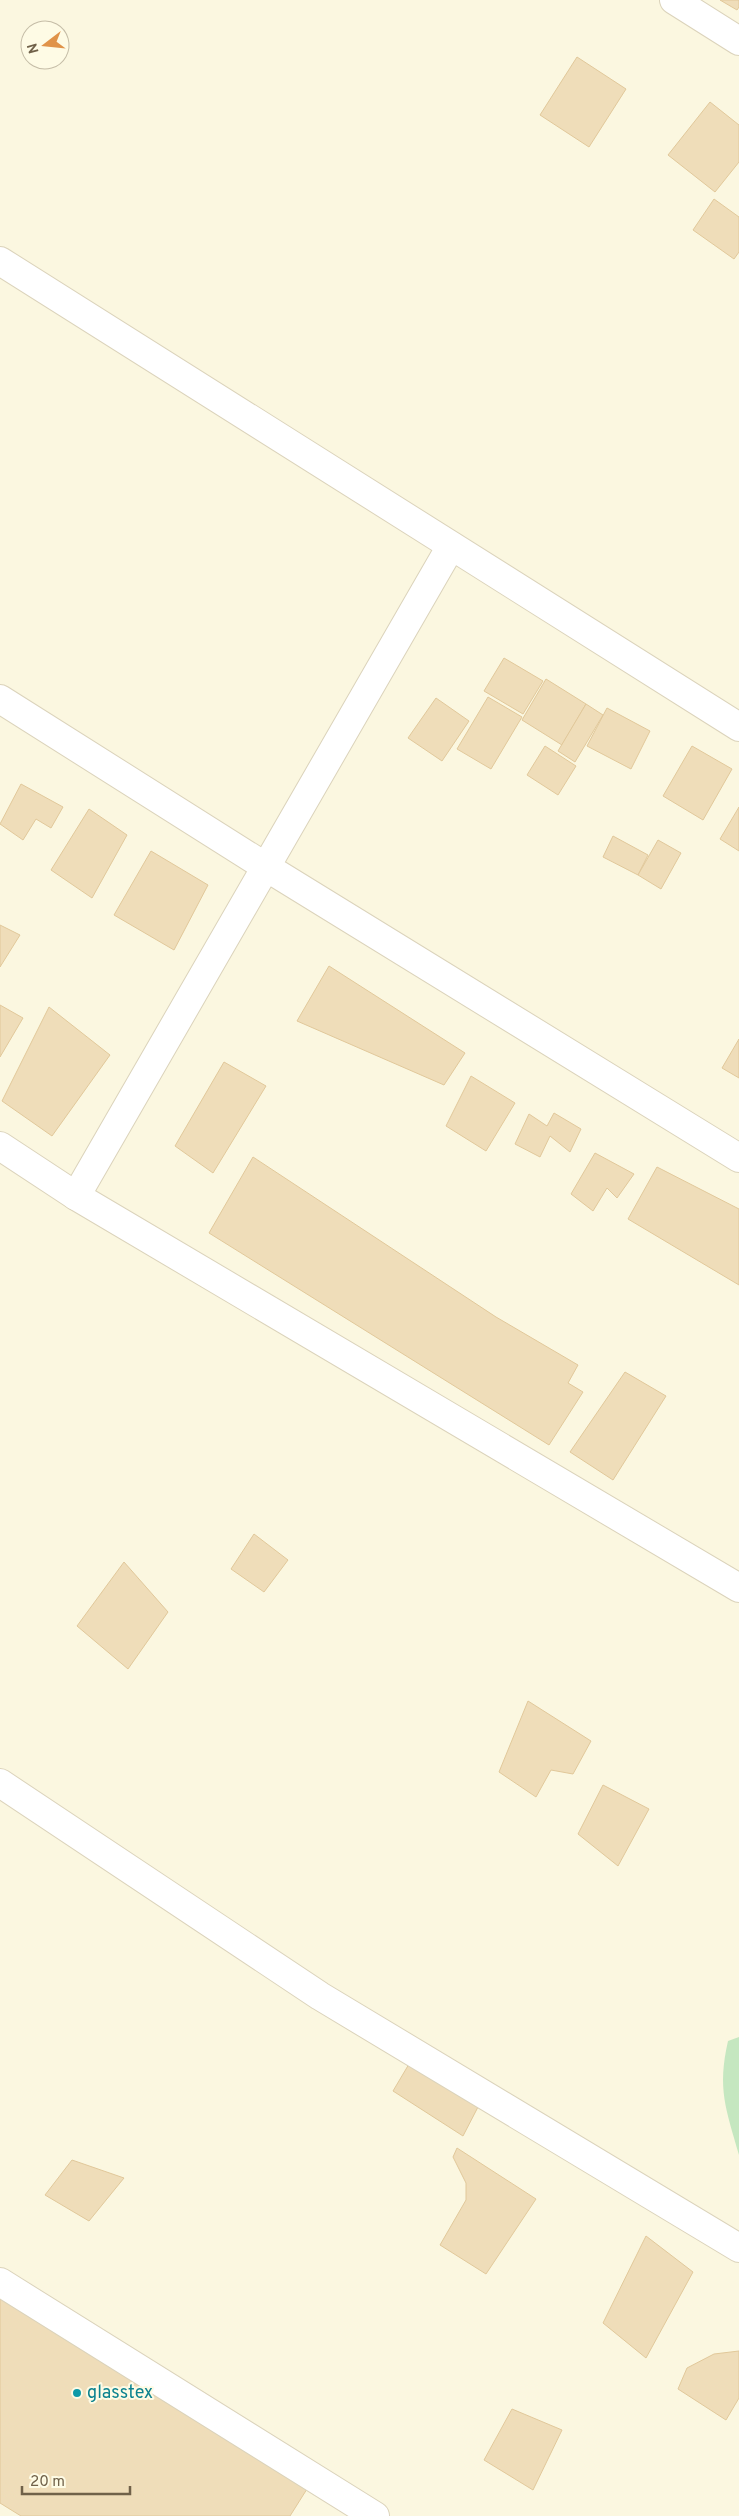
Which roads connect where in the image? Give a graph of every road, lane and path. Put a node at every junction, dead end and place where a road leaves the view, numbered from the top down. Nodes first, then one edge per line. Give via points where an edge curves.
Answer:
1 (674, 0) edge
2 (739, 41) edge
3 (0, 261) edge
4 (452, 546) junction
5 (0, 699) edge
6 (739, 727) edge
7 (266, 868) junction
8 (0, 1146) edge
9 (739, 1158) edge
10 (76, 1196) junction
11 (739, 1588) edge
12 (0, 1783) edge
13 (739, 2248) edge
14 (0, 2282) edge
15 (375, 2516) edge

1 - 2 street
3 - 4 street
4 - 6 street
4 - 7 street
5 - 7 street
7 - 9 street
7 - 10 street
8 - 10 street
10 - 11 street
12 - 13 street via 320,1996
14 - 15 street

